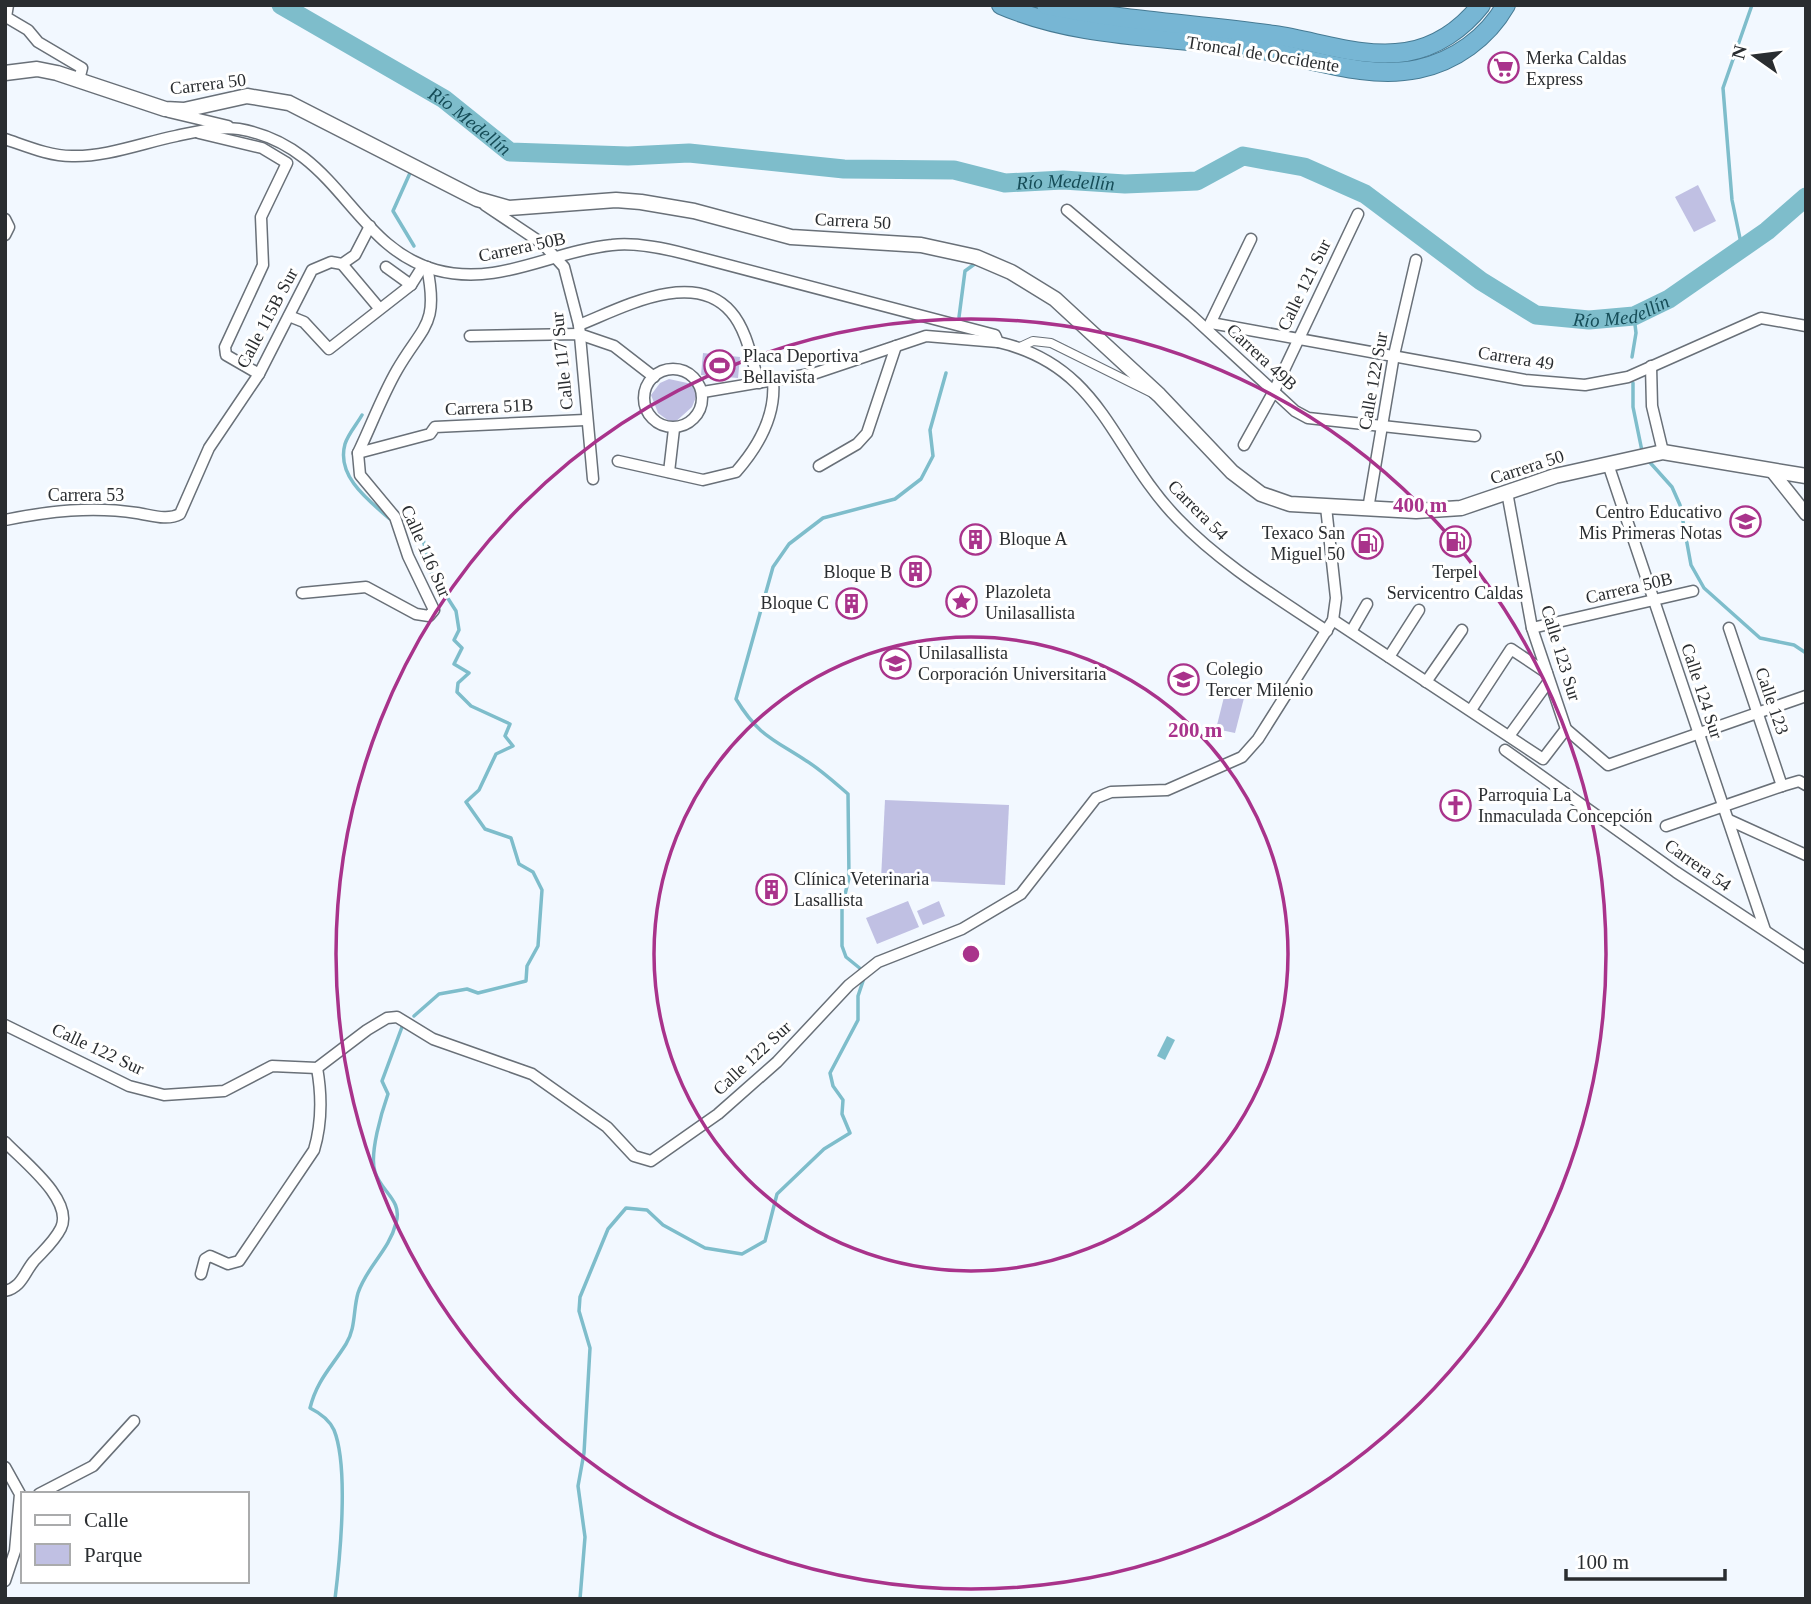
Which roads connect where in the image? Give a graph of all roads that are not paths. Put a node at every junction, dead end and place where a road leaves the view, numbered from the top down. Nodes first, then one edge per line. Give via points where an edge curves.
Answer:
1 (8, 5) edge
2 (1001, 5) edge
3 (1046, 5) edge
4 (1481, 5) edge
5 (1506, 5) edge
6 (5, 72) edge
7 (79, 80) junction
8 (158, 107) junction
9 (234, 128) junction
10 (198, 132) junction
11 (5, 139) edge
12 (477, 200) junction
13 (1067, 210) dead end
14 (1358, 214) dead end
15 (5, 219) edge
16 (370, 226) junction
17 (5, 235) edge
18 (1251, 239) dead end
19 (557, 258) junction
20 (1416, 260) dead end
21 (342, 264) junction
22 (425, 266) junction
23 (386, 267) dead end
24 (411, 285) junction
25 (379, 308) junction
26 (289, 316) junction
27 (1806, 326) edge
28 (1209, 327) junction
29 (579, 330) junction
30 (470, 336) dead end
31 (1297, 339) junction
32 (998, 342) junction
33 (896, 346) junction
34 (1020, 347) junction
35 (1394, 355) junction
36 (1651, 366) junction
37 (259, 374) junction
38 (654, 377) junction
39 (773, 381) junction
40 (1076, 382) joint
41 (759, 383) junction
42 (1274, 391) junction
43 (703, 392) junction
44 (1159, 395) junction
45 (585, 420) junction
46 (1382, 427) junction
47 (674, 429) junction
48 (1475, 436) dead end
49 (1244, 446) dead end
50 (358, 453) junction
51 (1658, 453) junction
52 (618, 461) dead end
53 (1608, 464) junction
54 (819, 466) dead end
55 (1771, 470) junction
56 (669, 472) junction
57 (1806, 476) edge
58 (593, 479) dead end
59 (1507, 492) junction
60 (1326, 507) junction
61 (1368, 509) junction
62 (1806, 514) edge
63 (167, 518) joint
64 (5, 520) edge
65 (1693, 591) dead end
66 (302, 593) dead end
67 (1654, 600) junction
68 (1367, 604) dead end
69 (1419, 610) dead end
70 (1330, 625) junction
71 (1532, 628) junction
72 (1729, 628) dead end
73 (1352, 630) junction
74 (1462, 630) dead end
75 (1389, 657) junction
76 (1548, 677) junction
77 (1426, 682) junction
78 (1806, 696) edge
79 (1471, 710) junction
80 (1758, 712) junction
81 (1566, 729) junction
82 (1698, 735) junction
83 (1509, 736) junction
84 (1525, 747) junction
85 (1802, 783) edge
86 (1782, 786) junction
87 (1723, 806) junction
88 (1729, 820) junction
89 (1666, 826) dead end
90 (1806, 855) edge
91 (1765, 930) junction
92 (1806, 958) edge
93 (5, 1025) edge
94 (317, 1068) junction
95 (5, 1142) edge
96 (201, 1274) dead end
97 (5, 1291) edge
98 (134, 1422) dead end
99 (5, 1467) edge
100 (21, 1492) edge
101 (42, 1492) edge
102 (21, 1502) edge
103 (5, 1581) edge

1 - 7 street via 6,17 82,68
2 - 5 highway, Troncal de Occidente via 1036,20 1077,29 1401,71 1444,60 1478,39
3 - 4 highway, Troncal de Occidente via 1093,15 1278,35 1379,54 1409,52 1437,42 1462,26
6 - 7 main road, Carrera 50 via 37,69
7 - 8 main road, Carrera 50
8 - 9 street
8 - 12 main road, Carrera 50 via 184,110 247,96 289,103
9 - 10 street, Carrera 50B
9 - 16 street, Carrera 50B via 286,143 331,181
10 - 11 street, Carrera 50B via 73,156
10 - 37 street via 262,148 287,162 261,216 262,265 225,347 226,355
12 - 19 street, Calle 117 Sur
12 - 44 main road, Carrera 50 via 509,208 641,202 792,237 950,250 1011,272 1055,299
13 - 28 street, Carrera 49B
14 - 31 street, Calle 121 Sur
15 - 17 street via 9,227
16 - 21 street via 355,255
16 - 22 street, Carrera 50B via 390,247
18 - 28 street
19 - 22 street, Carrera 50B via 477,276
19 - 29 street, Calle 117 Sur via 564,267
19 - 32 street, Carrera 50B via 611,245 672,251 995,335
20 - 35 street, Calle 122 Sur
21 - 25 street
21 - 26 street, Calle 115B Sur via 331,262 312,270
22 - 24 street
22 - 50 street via 433,292 427,326 397,370
23 - 24 street
24 - 25 street
25 - 26 street via 329,349 304,322
26 - 37 street, Calle 115B Sur
27 - 36 street, Carrera 49 via 1761,318
28 - 31 street, Carrera 49
28 - 42 street, Carrera 49B
29 - 30 street
29 - 38 street via 614,346
29 - 41 street via 643,299 682,292 723,303 742,330
29 - 45 street, Calle 117 Sur
31 - 35 street, Carrera 49
31 - 42 street, Calle 121 Sur
32 - 33 street via 926,336
32 - 34 street, Carrera 50B
33 - 39 street via 816,373
33 - 54 street via 867,433
34 - 40 street, Carrera 50B via 1057,365
34 - 44 street via 1033,341 1069,349 1141,390
35 - 36 street, Carrera 49 via 1525,380 1586,385 1628,377
35 - 46 street, Calle 122 Sur
36 - 51 street
37 - 63 street, Calle 115B Sur via 209,448 180,514
38 - 43 street via 668,370 683,370 696,379
38 - 47 street via 644,398 646,409 652,420
39 - 41 street
39 - 56 street via 775,399 763,432 736,471 703,480
40 - 70 street, Carrera 54 via 1180,521 1221,558
41 - 43 street
42 - 46 street, Carrera 49B via 1308,418
42 - 49 street, Calle 121 Sur
43 - 47 street via 688,423
44 - 60 main road, Carrera 50 via 1254,490 1290,504
45 - 50 street, Carrera 51B via 435,426 430,434
45 - 58 street, Calle 117 Sur
46 - 48 street, Carrera 49B
46 - 61 street, Calle 122 Sur
47 - 56 street
50 - 66 street, Calle 116 Sur via 360,475 395,517 434,610 429,616 416,614 366,587
51 - 53 main road, Carrera 50
51 - 55 main road
52 - 56 street
53 - 59 main road, Carrera 50
53 - 67 street, Calle 124 Sur
55 - 57 main road
55 - 62 street
59 - 61 main road, Carrera 50 via 1461,509
59 - 71 street, Calle 123 Sur
60 - 61 main road, Carrera 50
60 - 70 street, Calle 122 Sur via 1336,598
63 - 64 street, Carrera 53 via 114,510 49,511
65 - 67 street, Carrera 50B
67 - 71 street, Carrera 50B
67 - 82 street, Calle 124 Sur
68 - 73 street
69 - 75 street
70 - 73 street, Carrera 54
70 - 94 street, Calle 122 Sur via 1242,757 1167,790 1111,792 1096,798 1021,894 962,929 878,962 849,985 777,1062 652,1161 634,1156 607,1127 531,1074 433,1039 397,1017 367,1030
71 - 76 street, Calle 123 Sur
72 - 80 street, Calle 123
73 - 75 street, Carrera 54
74 - 77 street
75 - 77 street, Carrera 54
76 - 79 street via 1511,649
76 - 81 street, Calle 123 Sur
76 - 83 street
77 - 79 street, Carrera 54
78 - 80 street
79 - 83 street, Carrera 54
80 - 82 street
80 - 86 street, Calle 123
81 - 82 street, Calle 123 Sur via 1608,765
81 - 84 street, Carrera 54 via 1544,759
82 - 87 street, Calle 124 Sur
83 - 84 street, Carrera 54
84 - 91 street, Carrera 54 via 1505,750
85 - 86 street
86 - 87 street
87 - 88 street, Calle 124 Sur
87 - 89 street
88 - 90 street
88 - 91 street, Calle 124 Sur
91 - 92 street, Carrera 54
93 - 94 street, Calle 122 Sur via 129,1086 164,1094 225,1091 272,1066
94 - 96 street via 321,1093 314,1150 239,1261 228,1264 210,1256
95 - 97 street via 60,1200 63,1217 52,1242 20,1284
98 - 101 street via 93,1466
99 - 100 street
102 - 103 street via 15,1551

